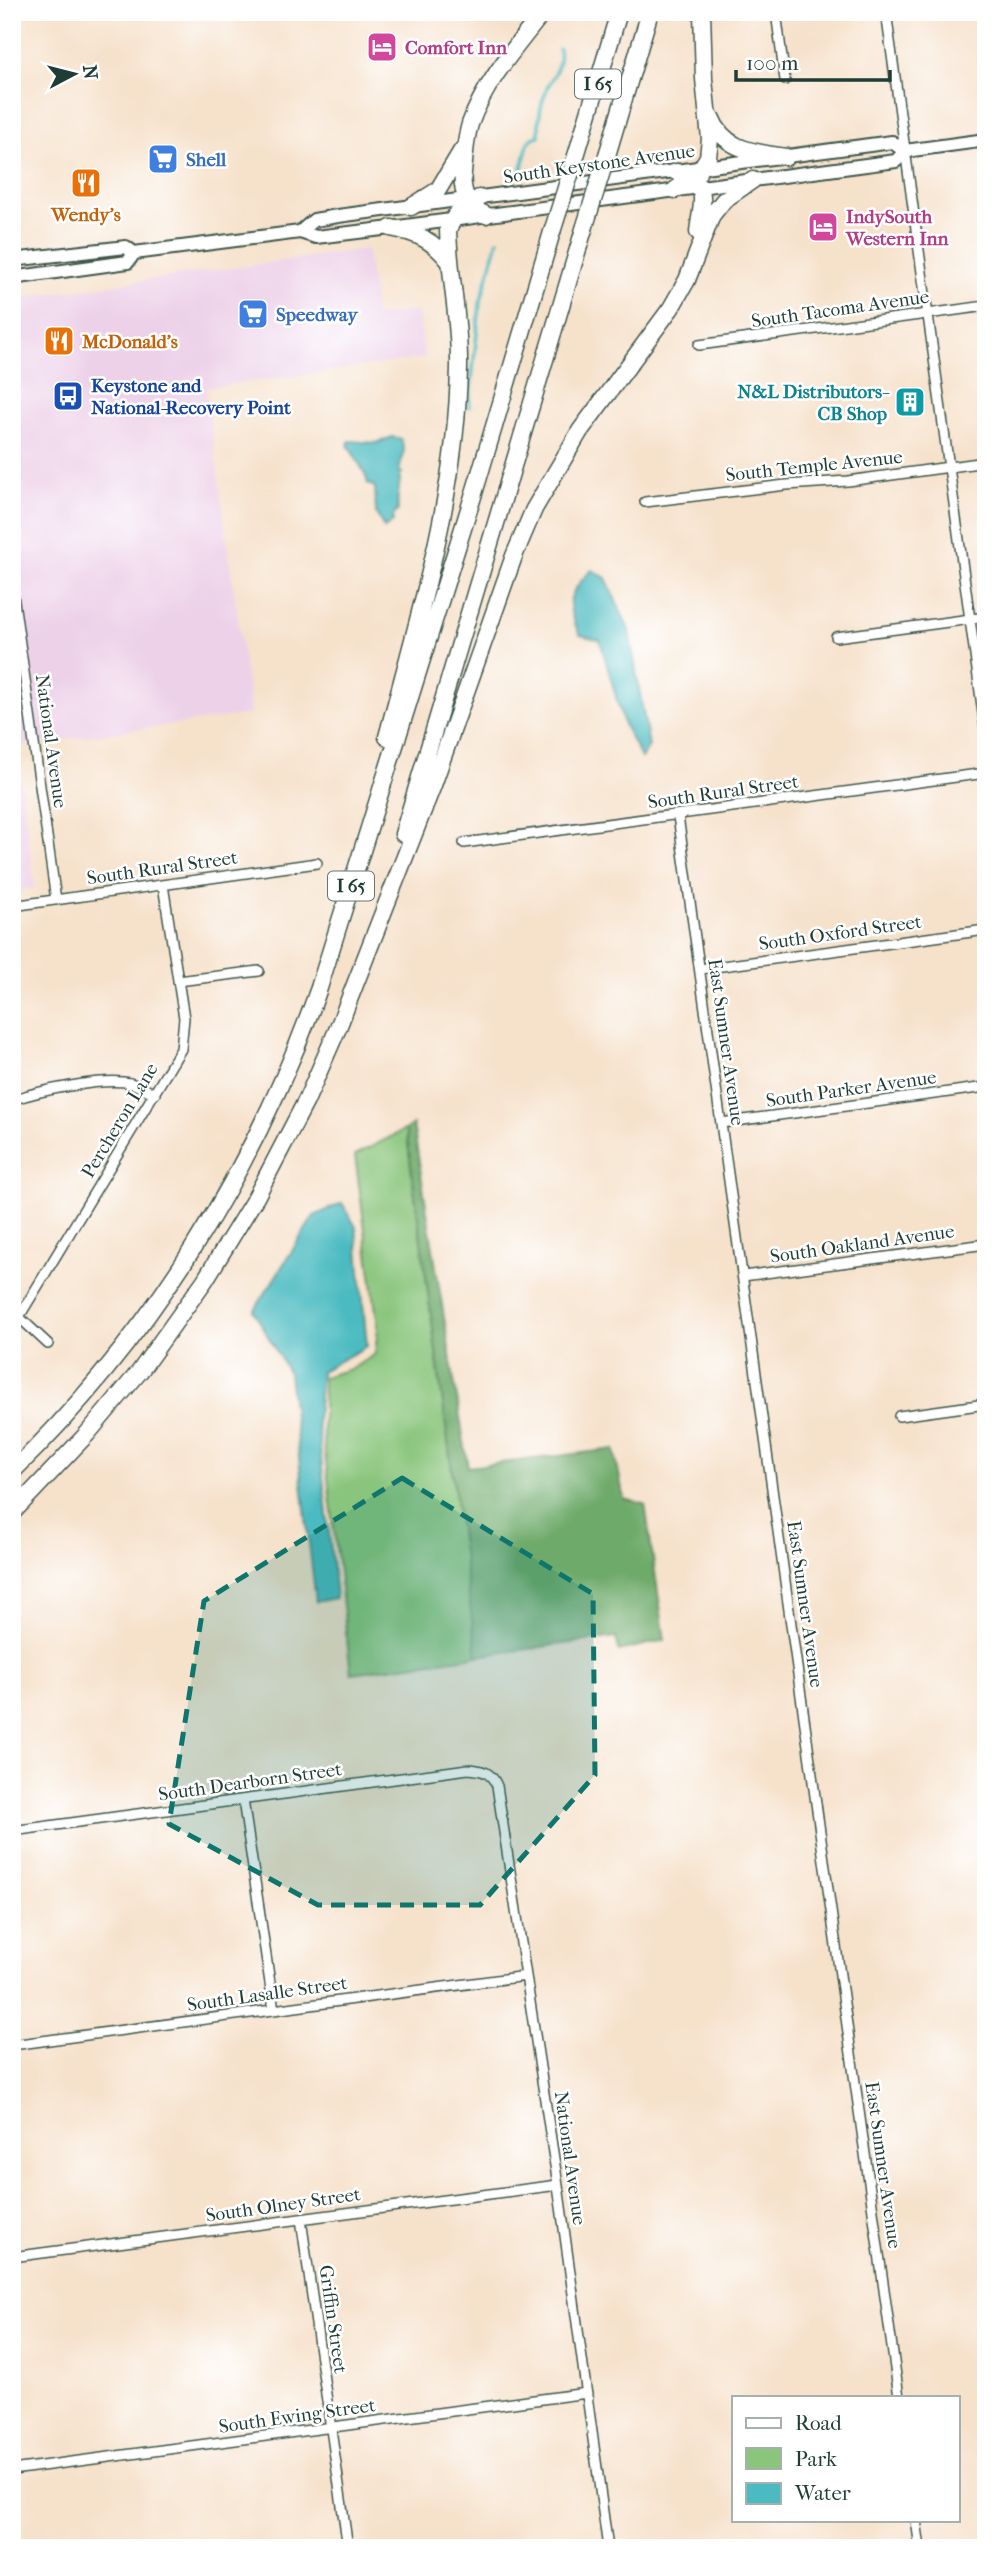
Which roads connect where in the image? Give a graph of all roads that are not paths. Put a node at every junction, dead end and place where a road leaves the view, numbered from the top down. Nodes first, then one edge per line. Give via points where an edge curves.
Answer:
1 (543, 12) edge
2 (619, 12) edge
3 (650, 12) edge
4 (702, 12) edge
5 (776, 12) edge
6 (886, 12) edge
7 (785, 80) dead end
8 (707, 107) junction
9 (986, 140) edge
10 (466, 141) junction
11 (905, 151) junction
12 (786, 157) junction
13 (676, 172) joint
14 (698, 178) junction
15 (753, 180) junction
16 (675, 190) joint
17 (472, 200) junction
18 (411, 207) junction
19 (486, 215) junction
20 (452, 220) junction
21 (391, 229) junction
22 (300, 232) junction
23 (698, 249) junction
24 (134, 253) junction
25 (12, 260) edge
26 (452, 264) junction
27 (12, 278) edge
28 (986, 306) edge
29 (928, 314) junction
30 (699, 345) dead end
31 (986, 462) edge
32 (949, 467) junction
33 (645, 502) dead end
34 (12, 587) edge
35 (986, 617) edge
36 (970, 619) junction
37 (836, 637) dead end
38 (986, 734) edge
39 (986, 773) edge
40 (678, 816) junction
41 (464, 844) dead end
42 (317, 863) dead end
43 (163, 885) junction
44 (57, 900) junction
45 (12, 906) edge
46 (341, 919) junction
47 (986, 930) edge
48 (373, 934) junction
49 (699, 969) junction
50 (259, 971) dead end
51 (178, 981) junction
52 (986, 1087) edge
53 (155, 1094) junction
54 (12, 1100) edge
55 (721, 1123) junction
56 (986, 1244) edge
57 (743, 1276) junction
58 (48, 1344) dead end
59 (986, 1404) edge
60 (899, 1416) dead end
61 (12, 1472) edge
62 (12, 1513) edge
63 (491, 1775) joint
64 (243, 1800) junction
65 (12, 1831) edge
66 (526, 1976) junction
67 (274, 2010) junction
68 (12, 2045) edge
69 (558, 2185) junction
70 (301, 2219) junction
71 (12, 2258) edge
72 (587, 2393) junction
73 (899, 2396) edge
74 (330, 2428) junction
75 (12, 2470) edge
76 (916, 2522) edge
77 (348, 2548) edge
78 (608, 2548) edge
79 (920, 2548) edge

1 - 10 highway via 493,79
2 - 46 highway, I 65, bridge
3 - 48 highway, I 65, bridge
4 - 8 highway
5 - 7 street
6 - 11 street
8 - 12 highway via 718,132 734,147
8 - 14 highway via 710,146
9 - 11 main road, South Keystone Avenue
10 - 17 highway via 462,180
10 - 18 highway via 438,190
11 - 12 main road, South Keystone Avenue via 892,142
11 - 15 main road, South Keystone Avenue via 896,161
11 - 29 street
12 - 14 main road, South Keystone Avenue
13 - 14 highway
13 - 17 main road, South Keystone Avenue
14 - 15 main road, South Keystone Avenue
14 - 16 highway
14 - 23 highway via 704,200
15 - 23 highway via 718,206
16 - 19 main road, South Keystone Avenue
17 - 18 main road, South Keystone Avenue
17 - 19 highway via 477,212
17 - 20 highway
18 - 22 main road, South Keystone Avenue via 314,220
19 - 20 main road, South Keystone Avenue
20 - 21 main road, South Keystone Avenue
20 - 26 highway via 448,229
21 - 22 main road, South Keystone Avenue via 316,237
21 - 26 highway via 413,232 440,248
22 - 24 main road, South Keystone Avenue
23 - 48 highway via 671,309 590,415 534,509
24 - 25 main road, South Keystone Avenue via 125,247
24 - 27 main road, South Keystone Avenue via 128,262
26 - 46 highway via 459,365 445,504
28 - 29 street, South Tacoma Avenue
29 - 30 street, South Tacoma Avenue
29 - 32 street
31 - 32 street, South Temple Avenue
32 - 33 street, South Temple Avenue
32 - 36 street
34 - 44 street, National Avenue
35 - 36 street
36 - 37 street
36 - 38 street
39 - 40 street, South Rural Street
40 - 41 street, South Rural Street
40 - 49 street, East Sumner Avenue
42 - 43 street, South Rural Street
43 - 44 street, South Rural Street
43 - 51 street, Percheron Lane
44 - 45 street, South Rural Street
46 - 61 highway, I 65 via 288,1067 214,1213 135,1332
47 - 49 street, South Oxford Street
48 - 62 highway, I 65 via 314,1084 228,1245 132,1381
49 - 55 street, East Sumner Avenue
50 - 51 street
51 - 53 street, Percheron Lane via 183,1039
52 - 55 street, South Parker Avenue
53 - 54 street via 132,1083 115,1082 41,1091
53 - 58 street, Percheron Lane via 19,1317
55 - 57 street, East Sumner Avenue
56 - 57 street, South Oakland Avenue
57 - 73 street, East Sumner Avenue
59 - 60 street
63 - 64 street, South Dearborn Street via 468,1769
63 - 66 street, National Avenue via 497,1786
64 - 65 street, South Dearborn Street
64 - 67 street
66 - 67 street, South Lasalle Street
66 - 69 street, National Avenue
67 - 68 street, South Lasalle Street
69 - 70 street, South Olney Street
69 - 72 street, National Avenue
70 - 71 street, South Olney Street
70 - 74 street, Griffin Street
72 - 74 street, South Ewing Street
72 - 78 street, National Avenue
74 - 75 street, South Ewing Street
74 - 77 street, Griffin Street
76 - 79 street

